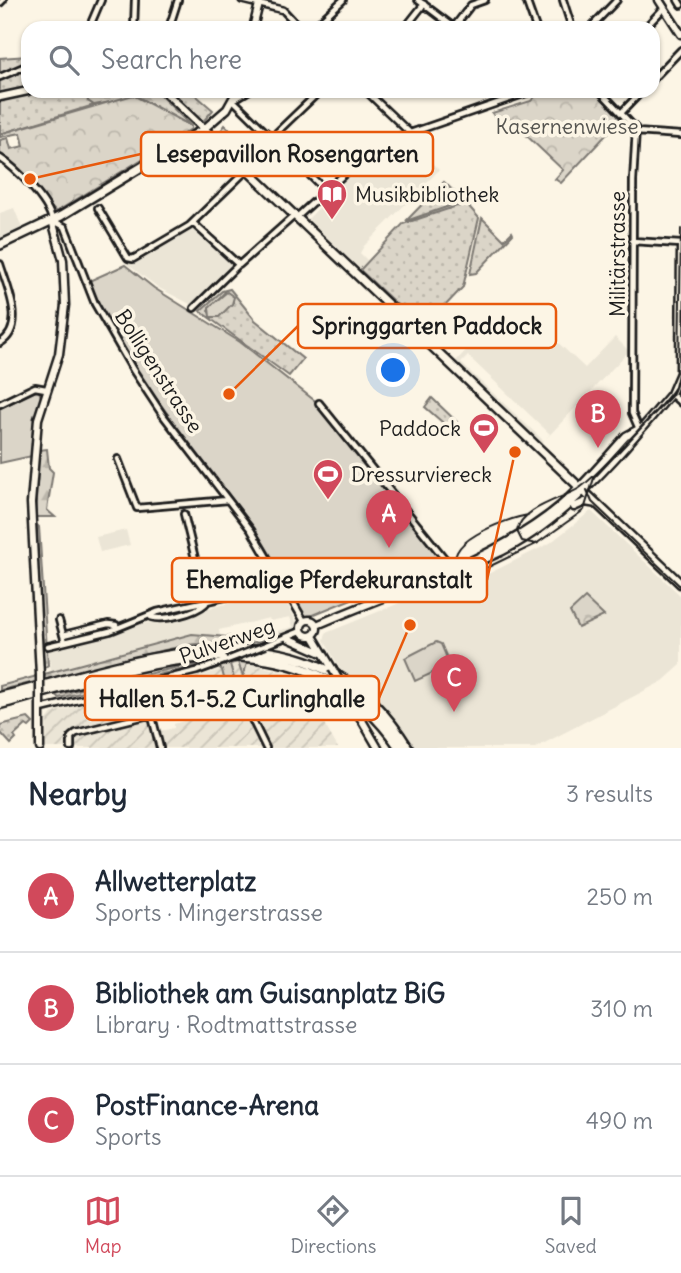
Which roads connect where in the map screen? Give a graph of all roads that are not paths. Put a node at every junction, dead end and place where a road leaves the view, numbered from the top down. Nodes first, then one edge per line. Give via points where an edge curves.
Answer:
1 (101, 0) edge
2 (135, 0) edge
3 (178, 0) edge
4 (242, 0) edge
5 (343, 0) edge
6 (418, 0) edge
7 (485, 0) edge
8 (527, 0) edge
9 (563, 0) edge
10 (617, 0) edge
11 (659, 0) edge
12 (678, 0) edge
13 (260, 2) edge
14 (424, 4) junction
15 (681, 5) edge
16 (664, 8) junction
17 (92, 21) edge
18 (134, 21) edge
19 (171, 21) edge
20 (255, 21) edge
21 (293, 21) edge
22 (320, 21) edge
23 (411, 21) edge
24 (446, 21) edge
25 (458, 21) edge
26 (534, 21) edge
27 (570, 21) edge
28 (597, 21) edge
29 (652, 21) edge
30 (681, 34) edge
31 (681, 50) edge
32 (21, 68) edge
33 (660, 72) edge
34 (0, 77) edge
35 (21, 92) edge
36 (0, 97) edge
37 (171, 98) edge
38 (236, 98) edge
39 (313, 98) edge
40 (373, 98) edge
41 (519, 98) edge
42 (607, 98) edge
43 (635, 98) edge
44 (233, 100) junction
45 (622, 112) junction
46 (204, 129) junction
47 (409, 132) junction
48 (636, 132) junction
49 (681, 135) edge
50 (271, 138) junction
51 (0, 158) edge
52 (247, 170) junction
53 (326, 191) junction
54 (98, 208) dead end
55 (296, 216) junction
56 (52, 220) junction
57 (193, 223) junction
58 (632, 241) junction
59 (0, 245) edge
60 (681, 245) edge
61 (0, 264) edge
62 (238, 265) junction
63 (194, 308) dead end
64 (0, 343) edge
65 (679, 384) edge
66 (46, 389) junction
67 (671, 394) junction
68 (319, 403) dead end
69 (681, 403) edge
70 (0, 404) edge
71 (639, 429) junction
72 (118, 459) dead end
73 (600, 464) junction
74 (567, 475) junction
75 (582, 489) junction
76 (229, 500) junction
77 (600, 506) junction
78 (184, 514) dead end
79 (538, 526) junction
80 (456, 568) junction
81 (284, 584) junction
82 (681, 584) edge
83 (206, 603) junction
84 (59, 620) dead end
85 (304, 621) junction
86 (117, 625) junction
87 (317, 625) junction
88 (301, 631) junction
89 (63, 635) junction
90 (313, 636) junction
91 (288, 638) junction
92 (65, 642) junction
93 (48, 646) dead end
94 (324, 654) junction
95 (143, 682) junction
96 (0, 697) edge
97 (0, 704) edge
98 (40, 706) junction
99 (152, 714) junction
100 (40, 748) edge
101 (71, 748) edge
102 (160, 748) edge
103 (265, 748) edge
104 (378, 748) edge
105 (400, 748) edge
106 (408, 748) edge

1 - 17 street
2 - 18 street
3 - 19 street
4 - 13 street
5 - 22 street
6 - 14 street
7 - 25 street via 470,5
8 - 26 street
9 - 27 street
10 - 28 street
11 - 16 main road
12 - 15 street
13 - 20 main road
13 - 21 street via 283,10
14 - 23 street
14 - 24 street
16 - 29 street
16 - 30 main road
31 - 33 street
32 - 34 street
35 - 36 main road
37 - 46 main road
38 - 44 street
39 - 50 street
40 - 47 street
41 - 47 street
42 - 45 street
43 - 45 street
44 - 46 main road via 224,114
44 - 50 street
45 - 48 street via 635,124
46 - 52 main road
46 - 56 main road
47 - 53 street via 368,154
48 - 49 street
48 - 58 street, Militärstrasse
50 - 53 street
51 - 56 street, Bolligenstrasse via 48,209
52 - 55 main road
52 - 57 street
53 - 55 street
54 - 57 street via 131,259
55 - 62 street
55 - 74 main road
56 - 59 main road
56 - 66 main road via 63,260 65,305 61,345
56 - 76 street, Bolligenstrasse via 66,229 95,304 126,359
57 - 62 street
58 - 60 street
58 - 71 street, Militärstrasse via 632,414
60 - 65 main road
61 - 64 street via 14,322
62 - 63 street
65 - 67 main road
66 - 70 street via 35,387
66 - 98 main road, bridge via 38,419 30,515
67 - 69 street
67 - 71 main road
68 - 80 street
71 - 73 main road
71 - 75 main road
72 - 76 street via 137,508
73 - 74 main road via 584,476
73 - 75 main road
74 - 75 main road
75 - 77 main road
75 - 79 main road
76 - 81 street, Bolligenstrasse
77 - 79 main road via 579,503
77 - 82 main road
78 - 83 street
79 - 80 main road
80 - 87 main road
81 - 83 street
81 - 85 street, Bolligenstrasse
83 - 86 street via 167,609
84 - 89 street
85 - 87 main road
85 - 88 main road
86 - 89 street
86 - 92 street via 110,631
87 - 90 main road
88 - 90 main road
88 - 91 street, Pulverweg
89 - 92 street
90 - 94 main road
91 - 94 main road
91 - 95 street, Pulverweg, bridge via 197,671
92 - 93 street
94 - 104 main road, bridge
95 - 98 street, Pulverweg
95 - 99 street
96 - 106 highway via 181,652 259,650 294,659 341,680 381,713
97 - 105 highway via 183,659 258,657 304,669 338,687 376,718
98 - 100 main road
99 - 101 street via 76,733
99 - 102 street
99 - 103 street via 236,696 244,703

